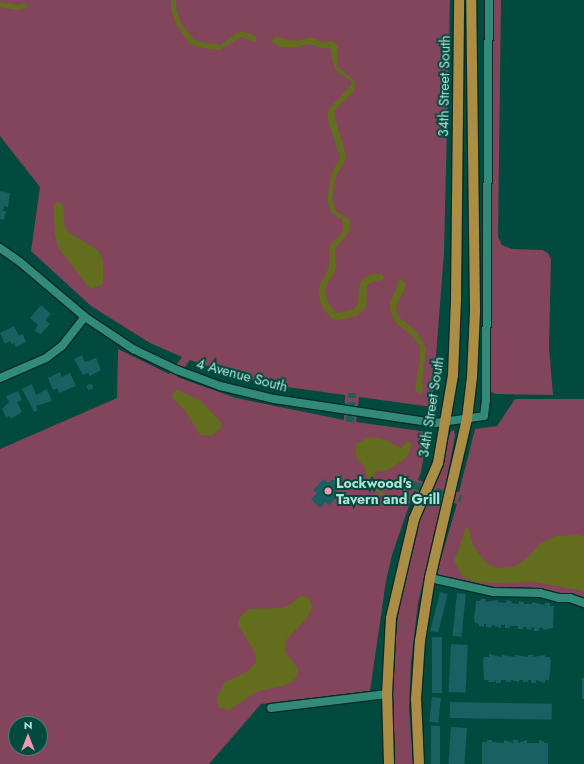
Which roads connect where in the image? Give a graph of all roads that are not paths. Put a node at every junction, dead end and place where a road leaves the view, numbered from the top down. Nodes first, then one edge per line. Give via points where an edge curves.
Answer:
1 (460, 0) edge
2 (472, 0) edge
3 (489, 0) edge
4 (0, 248) edge
5 (85, 317) junction
6 (0, 378) edge
7 (468, 419) junction
8 (446, 422) junction
9 (430, 578) junction
10 (584, 604) edge
11 (387, 694) junction
12 (271, 708) dead end
13 (389, 764) edge
14 (419, 764) edge

1 - 8 main road, 34th Street South via 456,299 453,375
2 - 7 main road, 34th Street South via 475,312
3 - 7 street, 4 Avenue South via 486,400 484,416
4 - 5 street, 4 Avenue South
5 - 6 street via 62,346 46,358
5 - 8 street, 4 Avenue South via 133,349 177,370 220,386 298,403 435,423
7 - 8 street, 4 Avenue South
7 - 9 main road, 34th Street South
8 - 11 main road, 34th Street South via 438,463 414,519 392,618
9 - 10 street via 493,592 540,593 570,598
9 - 14 main road, 34th Street South via 420,640 416,699
11 - 12 street
11 - 13 main road, 34th Street South

